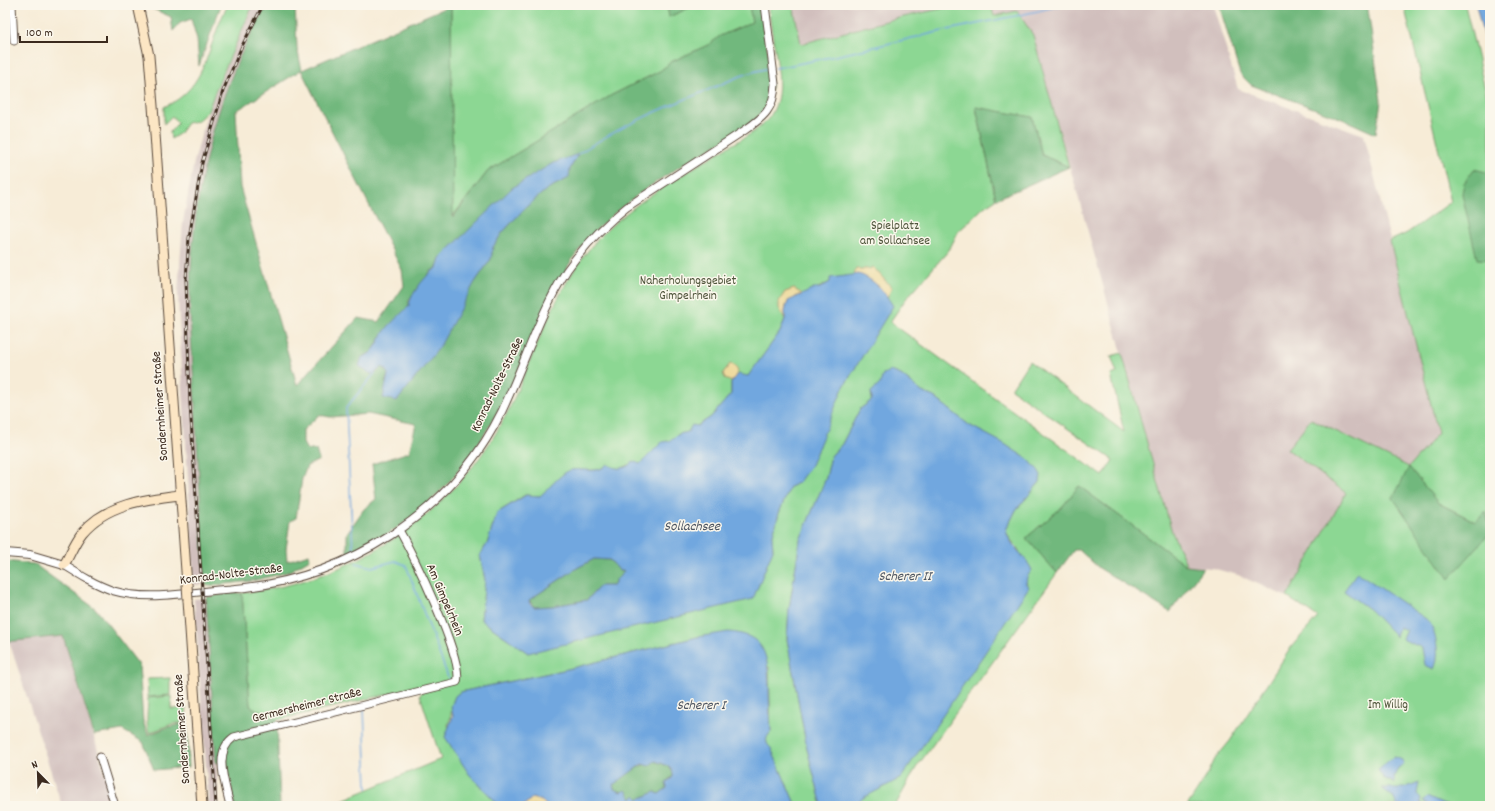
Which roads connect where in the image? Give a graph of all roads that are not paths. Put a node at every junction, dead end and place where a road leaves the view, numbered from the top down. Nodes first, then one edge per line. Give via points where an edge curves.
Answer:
1 (12, 5) edge
2 (138, 5) edge
3 (765, 5) edge
4 (14, 41) dead end
5 (180, 495) junction
6 (399, 530) junction
7 (5, 553) edge
8 (64, 565) junction
9 (457, 682) joint
10 (100, 757) dead end
11 (115, 806) edge
12 (202, 806) edge
13 (230, 806) edge

1 - 4 street
2 - 5 main road, Sondernheimer Straße via 149,56
3 - 6 street, Konrad-Nolte-Straße via 774,94 761,119 639,197 611,219 586,245 567,270 551,299 509,397 484,442 442,494
5 - 8 main road via 134,503 100,516 81,534
5 - 12 main road, Sondernheimer Straße, bridge
6 - 8 street, Konrad-Nolte-Straße via 368,550 334,566 285,581 248,587 164,594 129,594 103,587
6 - 9 street, Am Gimpelrhein via 443,625 455,661
7 - 8 street, Konrad-Nolte-Straße via 30,556
9 - 13 street, Germersheimer Straße via 243,734 230,740 224,748 222,760
10 - 11 street

